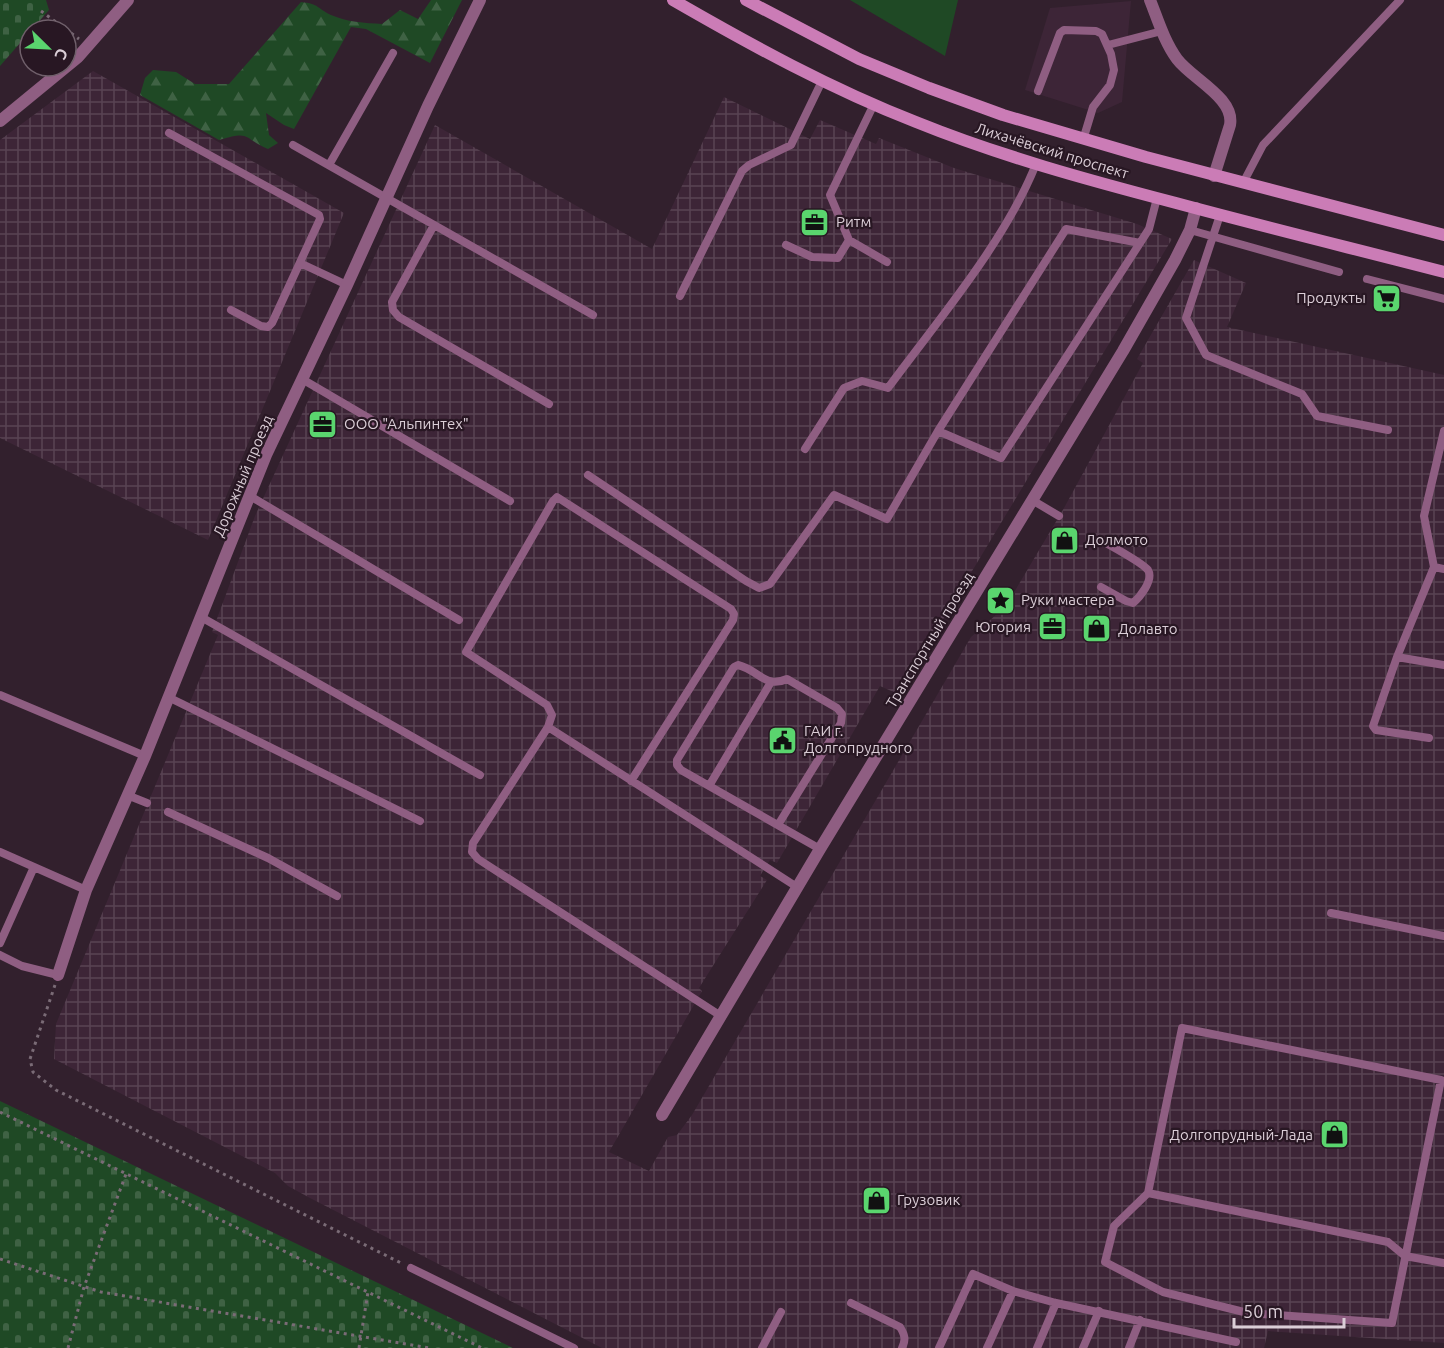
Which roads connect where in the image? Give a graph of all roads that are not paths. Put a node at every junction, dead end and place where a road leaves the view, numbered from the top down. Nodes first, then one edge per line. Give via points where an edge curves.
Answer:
1 (128, 0) edge
2 (480, 0) edge
3 (673, 0) edge
4 (746, 0) edge
5 (1150, 0) edge
6 (1400, 0) edge
7 (1162, 32) junction
8 (1108, 45) junction
9 (393, 53) dead end
10 (822, 81) junction
11 (1038, 91) dead end
12 (874, 105) junction
13 (0, 121) edge
14 (169, 133) dead end
15 (1083, 140) junction
16 (293, 145) dead end
17 (1036, 164) junction
18 (329, 165) junction
19 (1214, 176) junction
20 (1243, 183) junction
21 (386, 198) junction
22 (1157, 198) junction
23 (1196, 208) junction
24 (1220, 215) junction
25 (434, 225) junction
26 (1190, 230) junction
27 (1444, 235) edge
28 (1213, 236) junction
29 (849, 240) junction
30 (1140, 243) junction
31 (786, 244) dead end
32 (887, 262) dead end
33 (300, 263) junction
34 (1339, 272) dead end
35 (1444, 272) edge
36 (1367, 279) dead end
37 (347, 285) junction
38 (680, 296) dead end
39 (1444, 299) edge
40 (231, 310) dead end
41 (593, 315) dead end
42 (302, 379) junction
43 (549, 404) dead end
44 (1388, 430) dead end
45 (938, 431) junction
46 (1444, 431) edge
47 (805, 449) dead end
48 (588, 475) dead end
49 (249, 496) junction
50 (1032, 500) junction
51 (510, 501) dead end
52 (1059, 516) dead end
53 (1098, 539) dead end
54 (1434, 567) junction
55 (1444, 569) edge
56 (1101, 587) dead end
57 (201, 617) junction
58 (459, 620) dead end
59 (1397, 657) junction
60 (1444, 665) edge
61 (771, 682) junction
62 (0, 695) edge
63 (168, 697) junction
64 (548, 727) junction
65 (1429, 738) dead end
66 (145, 756) junction
67 (480, 775) dead end
68 (631, 781) junction
69 (709, 786) junction
70 (127, 795) junction
71 (147, 803) dead end
72 (168, 812) dead end
73 (420, 821) dead end
74 (778, 825) junction
75 (820, 849) junction
76 (0, 852) edge
77 (34, 867) junction
78 (797, 887) junction
79 (86, 890) junction
80 (337, 896) dead end
81 (1330, 913) dead end
82 (1444, 936) edge
83 (0, 943) edge
84 (0, 955) edge
85 (58, 975) joint
86 (721, 1016) junction
87 (662, 1114) dead end
88 (1148, 1193) junction
89 (1405, 1256) junction
90 (1444, 1263) edge
91 (411, 1268) road end
92 (1013, 1291) junction
93 (851, 1303) dead end
94 (1056, 1304) junction
95 (1099, 1311) junction
96 (780, 1312) dead end
97 (1140, 1320) junction
98 (1236, 1342) dead end
99 (574, 1348) edge
100 (762, 1348) edge
101 (902, 1348) edge
102 (939, 1348) edge
103 (987, 1348) edge
104 (1036, 1348) edge
105 (1083, 1348) edge
106 (1129, 1348) edge

1 - 13 street via 78,57
2 - 21 street, Дорожный проезд
3 - 10 main road, Лихачёвский проспект
4 - 15 main road, Лихачёвский проспект via 859,59 1002,115
5 - 7 street
6 - 20 lane via 1263,145
7 - 8 lane
7 - 19 street via 1178,60 1229,109 1230,125
8 - 11 lane via 1096,31 1059,33
8 - 15 lane via 1114,70 1110,85 1093,107
9 - 18 lane
10 - 12 main road, Лихачёвский проспект
10 - 38 lane via 791,145 742,171
12 - 17 main road, Лихачёвский проспект
12 - 29 lane via 830,195
14 - 33 lane via 317,213 320,219
15 - 19 main road, Лихачёвский проспект
16 - 18 lane
17 - 22 main road, Лихачёвский проспект
17 - 47 lane via 1025,191 984,258 888,388 861,381 844,388
18 - 21 lane
19 - 20 main road, Лихачёвский проспект
20 - 27 main road, Лихачёвский проспект
21 - 25 lane
21 - 37 street, Дорожный проезд
22 - 23 main road, Лихачёвский проспект
22 - 30 lane via 1149,229
23 - 24 main road, Лихачёвский проспект
23 - 26 street, Транспортный проезд
24 - 28 lane
24 - 35 main road, Лихачёвский проспект
25 - 41 lane
25 - 43 lane via 392,302 393,310
26 - 28 lane
26 - 50 street, Транспортный проезд via 1123,351
28 - 34 lane
28 - 44 lane via 1186,318 1206,355 1302,394 1317,416
29 - 31 lane via 838,258 812,257
29 - 32 lane
30 - 45 lane via 1066,229
30 - 45 lane via 1001,458
33 - 37 lane
33 - 40 lane via 268,327
36 - 39 lane
37 - 42 street, Дорожный проезд
42 - 49 street, Дорожный проезд
42 - 51 lane
45 - 48 lane via 887,519 834,495 770,584 759,588
46 - 54 lane via 1424,516
49 - 57 street, Дорожный проезд
49 - 58 lane
50 - 52 lane
50 - 75 street, Транспортный проезд
53 - 56 lane via 1142,565 1150,578 1133,603
54 - 55 lane
54 - 59 lane
57 - 63 street, Дорожный проезд
57 - 67 lane
59 - 60 lane
59 - 65 lane via 1373,726
61 - 69 lane
61 - 69 lane via 743,666 734,667 677,760 681,770
61 - 74 lane via 777,684 787,679 842,714 841,723
62 - 66 lane
63 - 66 street, Дорожный проезд
63 - 73 lane
64 - 68 lane
64 - 68 lane via 552,715 547,705 466,652 557,497 734,614
64 - 86 lane via 473,843 472,852
66 - 70 street, Дорожный проезд
68 - 78 lane
69 - 74 lane
70 - 71 lane
70 - 79 street, Дорожный проезд
72 - 80 lane via 268,858
74 - 75 lane
75 - 78 street, Транспортный проезд
76 - 77 lane
77 - 79 lane
77 - 83 lane
78 - 86 street, Транспортный проезд
79 - 85 street, Дорожный проезд
81 - 82 lane
84 - 85 lane via 22,966
86 - 87 street, Транспортный проезд
88 - 89 lane via 1388,1242
88 - 89 lane via 1114,1226 1105,1262 1163,1292 1248,1313 1392,1323
88 - 89 lane via 1182,1028 1441,1080
89 - 90 lane
91 - 99 lane
92 - 94 lane
92 - 102 lane via 973,1275
92 - 103 lane
93 - 101 lane via 900,1327 905,1342
94 - 95 lane
94 - 104 lane
95 - 97 lane
95 - 105 lane
96 - 100 lane
97 - 98 lane
97 - 106 lane

